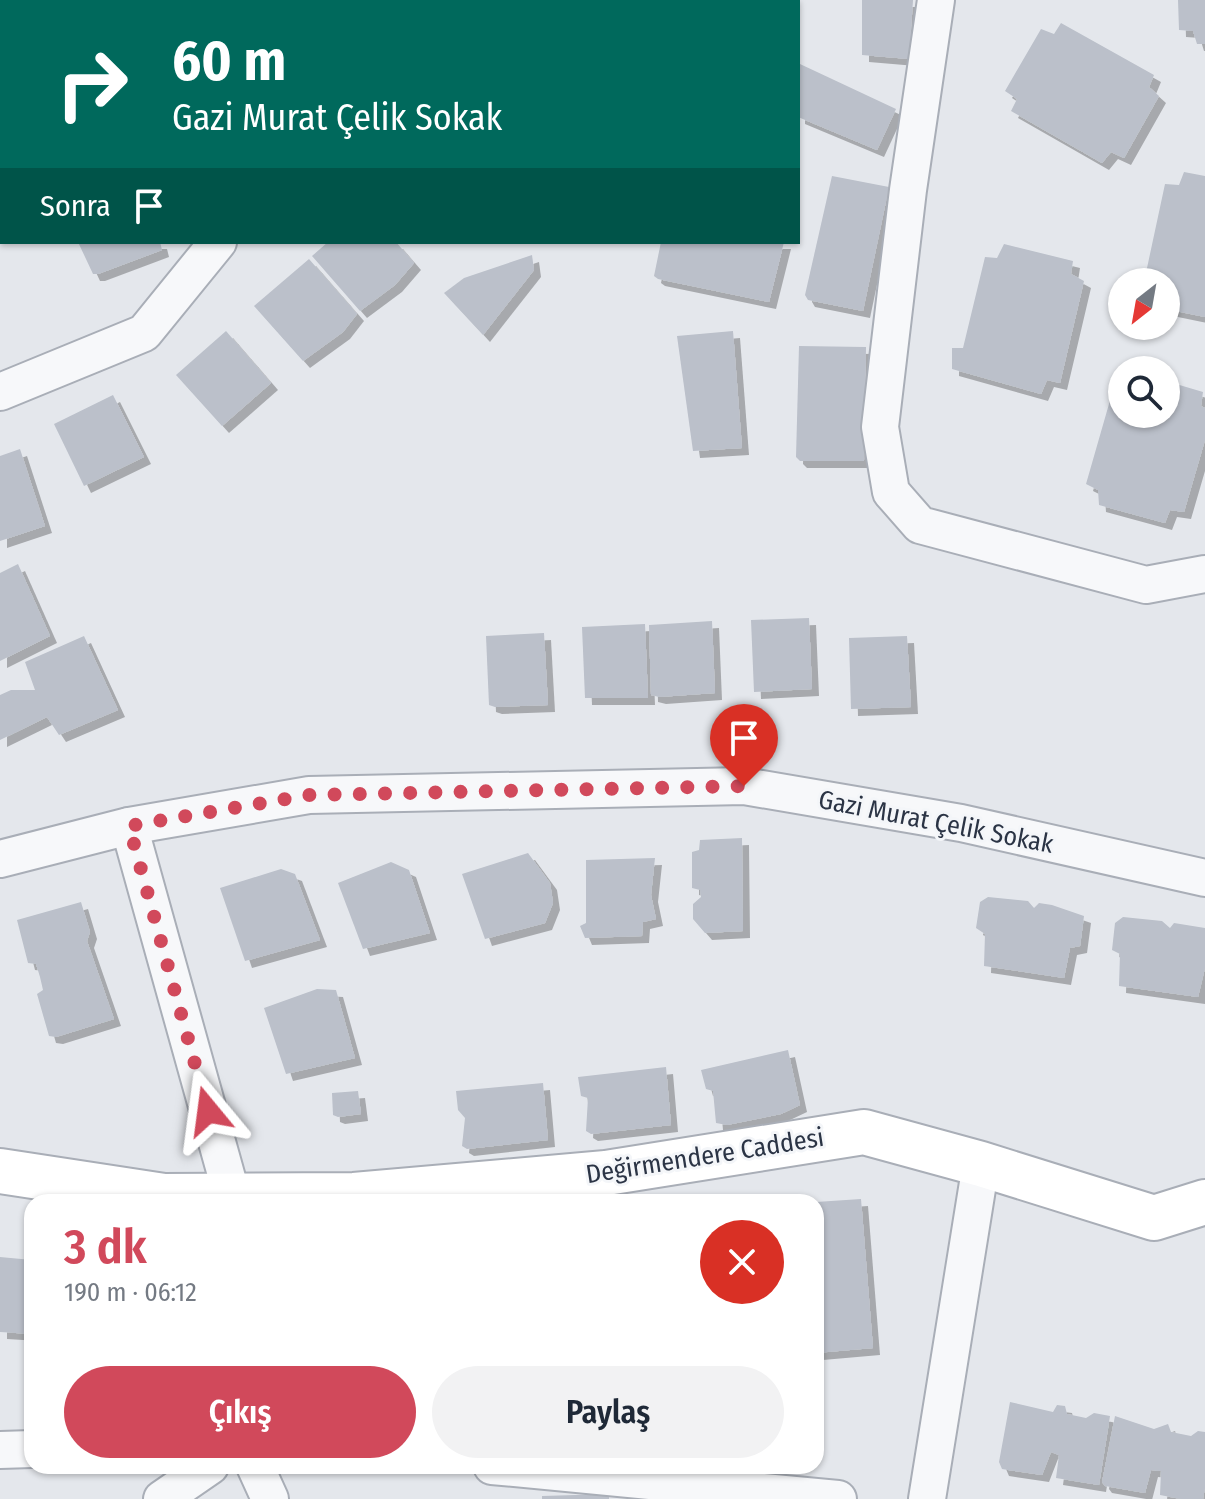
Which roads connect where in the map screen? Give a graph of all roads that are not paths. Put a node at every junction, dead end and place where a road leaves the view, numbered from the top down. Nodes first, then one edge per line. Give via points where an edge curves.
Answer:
1 (936, 0) edge
2 (216, 244) edge
3 (0, 392) edge
4 (1205, 574) edge
5 (129, 826) junction
6 (0, 859) edge
7 (1205, 878) edge
8 (981, 1164) junction
9 (0, 1171) edge
10 (606, 1188) edge
11 (151, 1194) edge
12 (231, 1194) edge
13 (390, 1194) edge
14 (1205, 1202) edge
15 (24, 1449) edge
16 (0, 1450) edge
17 (198, 1474) edge
18 (259, 1474) edge
19 (628, 1474) edge
20 (162, 1499) edge
21 (270, 1499) edge
22 (838, 1499) edge
23 (927, 1499) edge

1 - 4 street via 880,427 891,492 920,525 1146,585
2 - 3 street via 144,333
5 - 6 street, Gazi Murat Çelik Sokak
5 - 7 street, Gazi Murat Çelik Sokak via 309,795 744,786 961,823
5 - 12 street
8 - 10 street, Değirmendere Caddesi via 864,1132
8 - 14 street, Değirmendere Caddesi via 1154,1218
8 - 23 street
9 - 11 street, Değirmendere Caddesi
10 - 13 street, Değirmendere Caddesi
15 - 16 street
17 - 20 street
18 - 21 street
19 - 22 street

